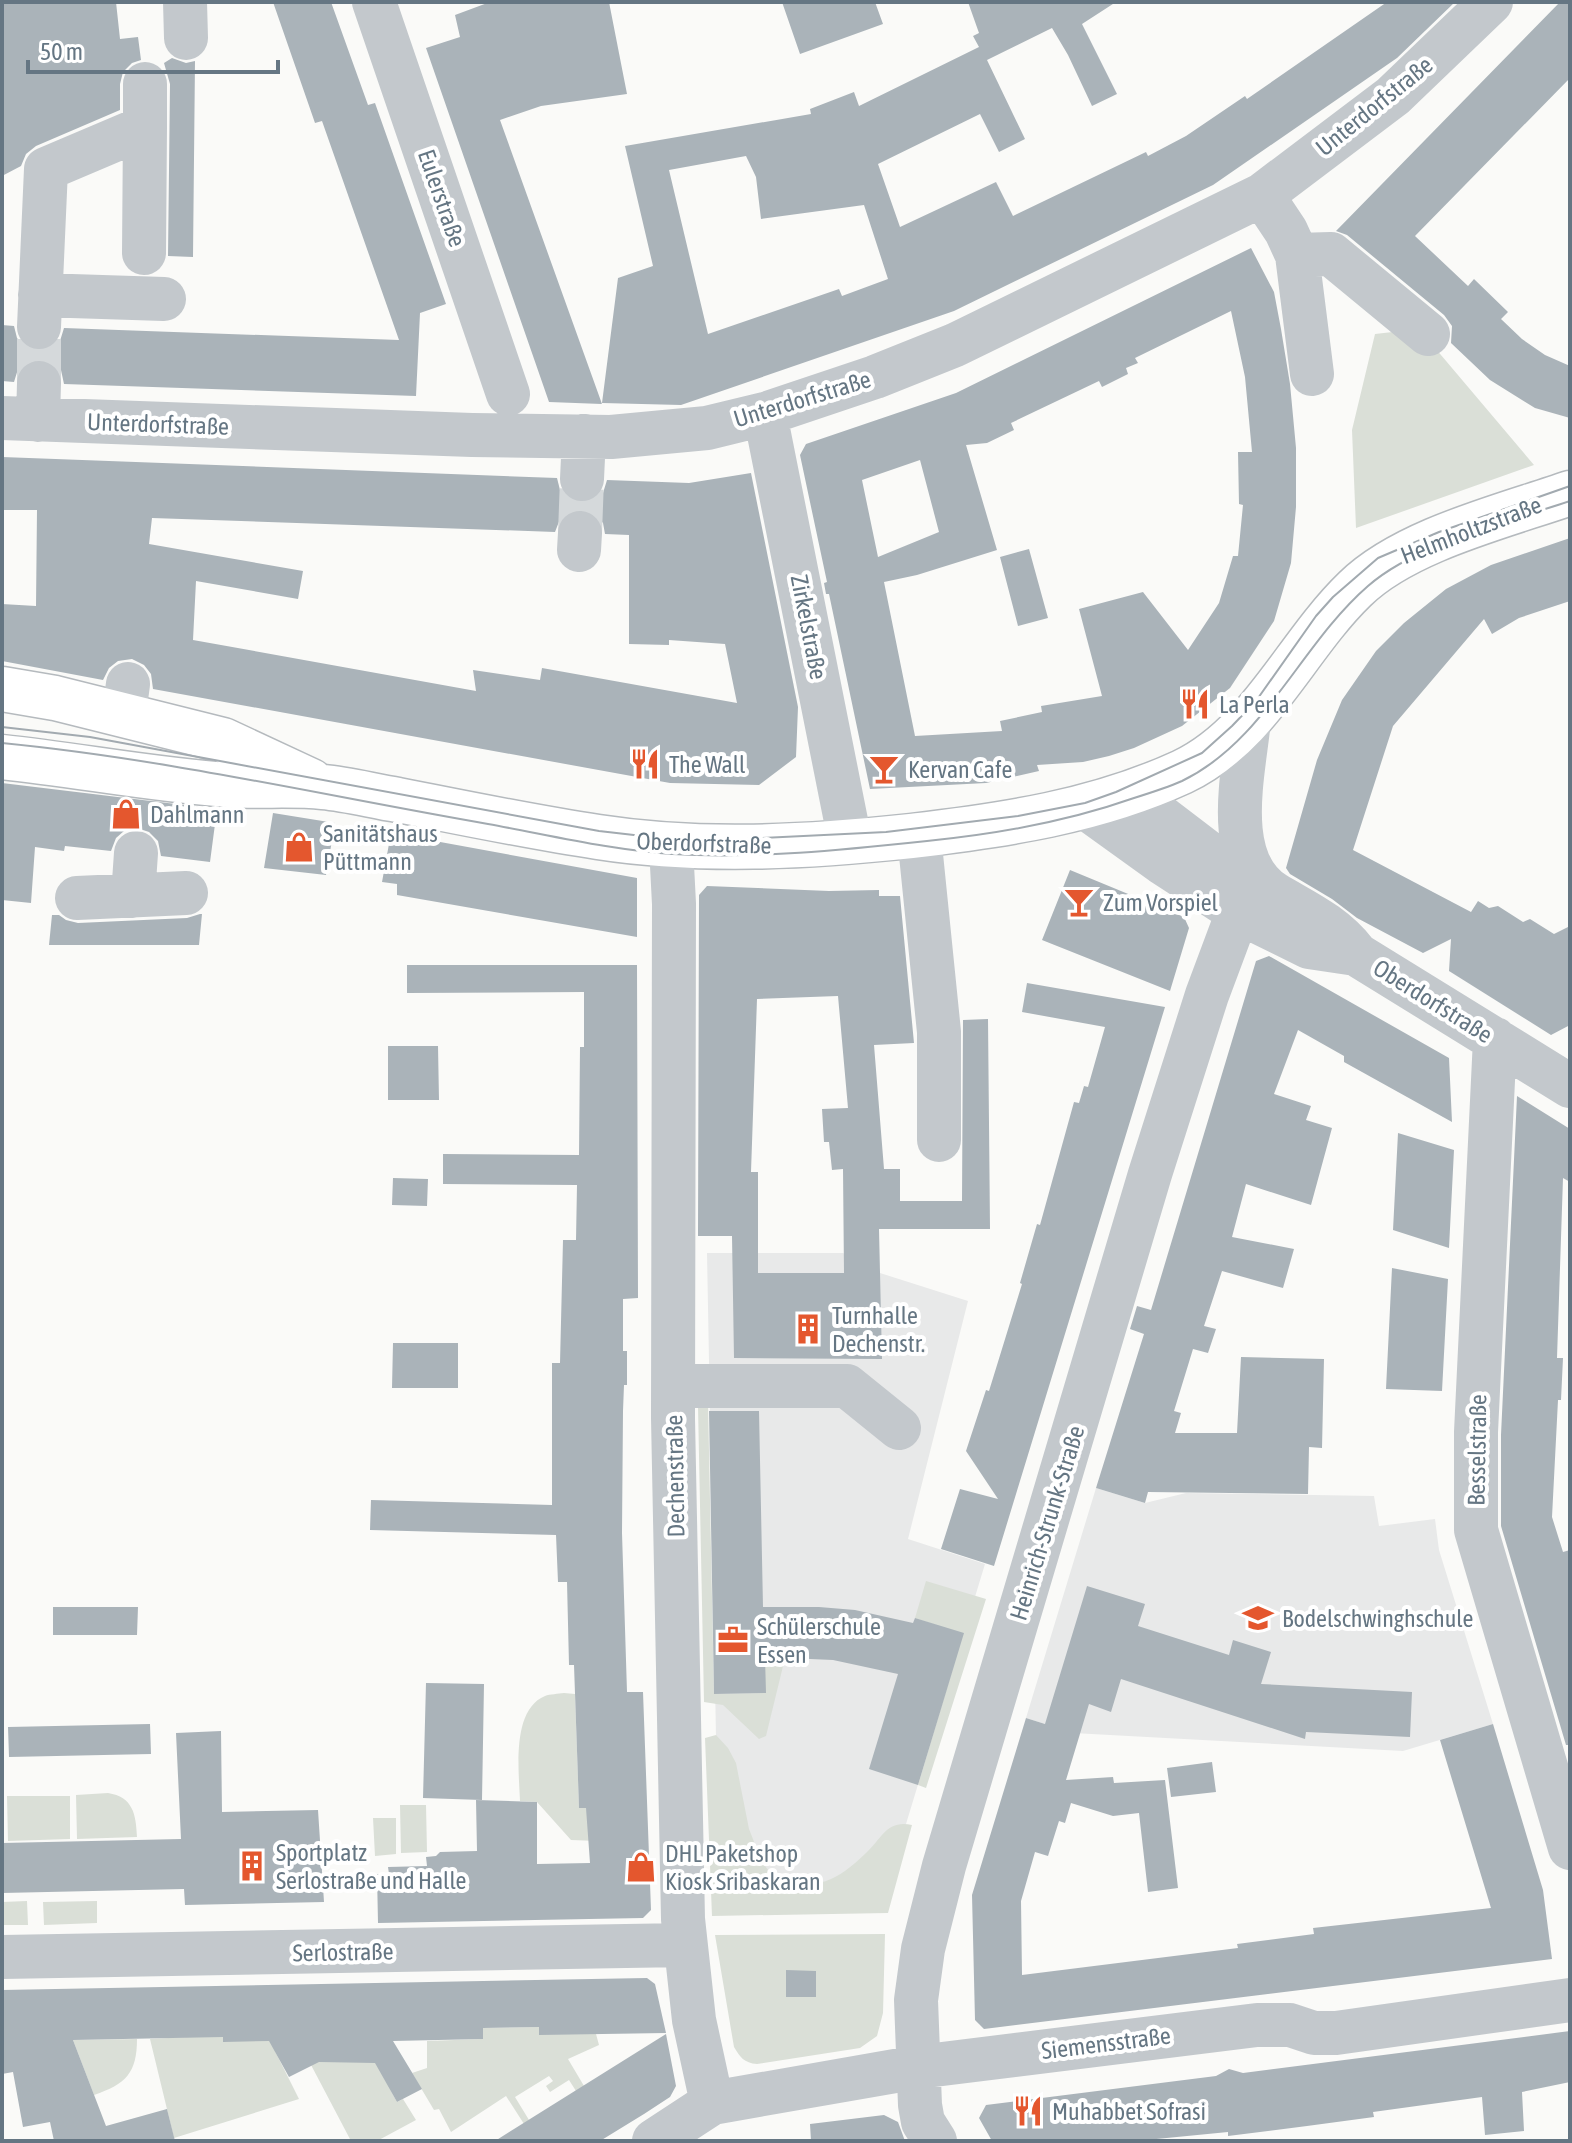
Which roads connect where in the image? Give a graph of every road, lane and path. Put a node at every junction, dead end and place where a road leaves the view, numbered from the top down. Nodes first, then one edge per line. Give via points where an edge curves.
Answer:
1 (374, 2) edge
2 (1491, 2) edge
3 (145, 84) dead end
4 (145, 127) junction
5 (1262, 195) junction
6 (144, 253) dead end
7 (1297, 255) junction
8 (164, 299) dead end
9 (1428, 334) dead end
10 (1312, 374) dead end
11 (508, 394) dead end
12 (26, 407) edge
13 (765, 414) junction
14 (584, 436) junction
15 (582, 479) tunnel mouth
16 (1570, 493) edge
17 (2, 689) edge
18 (1249, 720) junction
19 (2, 757) edge
20 (324, 787) junction
21 (1130, 793) junction
22 (1086, 808) junction
23 (919, 835) junction
24 (850, 841) junction
25 (671, 846) junction
26 (186, 893) dead end
27 (77, 898) dead end
28 (1255, 902) junction
29 (1495, 1039) junction
30 (1570, 1086) edge
31 (939, 1140) dead end
32 (674, 1386) junction
33 (899, 1428) dead end
34 (1570, 1848) edge
35 (685, 1945) junction
36 (2, 1957) edge
37 (1570, 2000) edge
38 (918, 2067) junction
39 (712, 2103) junction
40 (654, 2141) edge
41 (935, 2141) edge

1 - 11 street, Eulerstraße
2 - 5 street, Unterdorfstraße via 1393,96
3 - 4 street
4 - 6 street
4 - 8 street via 46,169 40,311
5 - 7 street
5 - 13 street, Unterdorfstraße via 955,345
7 - 9 street via 1331,254
7 - 10 street
12 - 14 street, Unterdorfstraße via 472,435
13 - 14 street, Unterdorfstraße via 707,428
13 - 24 street, Zirkelstraße
14 - 15 street
16 - 18 main road, Helmholtzstraße via 1425,544 1376,570 1333,612
17 - 20 main road, Oberdorfstraße via 55,698 126,699
18 - 21 main road, Helmholtzstraße via 1199,762
18 - 28 street via 1240,828
19 - 20 main road, Oberdorfstraße via 143,786
20 - 25 main road, Oberdorfstraße
21 - 22 main road, Oberdorfstraße
21 - 28 street via 1223,864
22 - 23 main road, Oberdorfstraße
22 - 28 street, Oberdorfstraße via 1161,862
23 - 24 main road, Oberdorfstraße
23 - 31 street via 939,1032
24 - 25 main road, Oberdorfstraße
25 - 32 street, Dechenstraße
26 - 27 street via 134,874
28 - 29 street, Oberdorfstraße via 1309,947 1356,954
28 - 38 street, Heinrich-Strunk-Straße via 1207,995 944,1866 916,2000
29 - 30 street, Oberdorfstraße
29 - 34 street, Besselstraße via 1476,1530
32 - 33 street via 847,1386
32 - 35 street, Dechenstraße
35 - 36 street, Serlostraße
35 - 39 street, Dechenstraße
37 - 38 street, Siemensstraße via 1336,2033 1257,2025
38 - 39 street, Siemensstraße
38 - 41 street, Heinrich-Strunk-Straße via 923,2122
39 - 40 street, Siemensstraße

